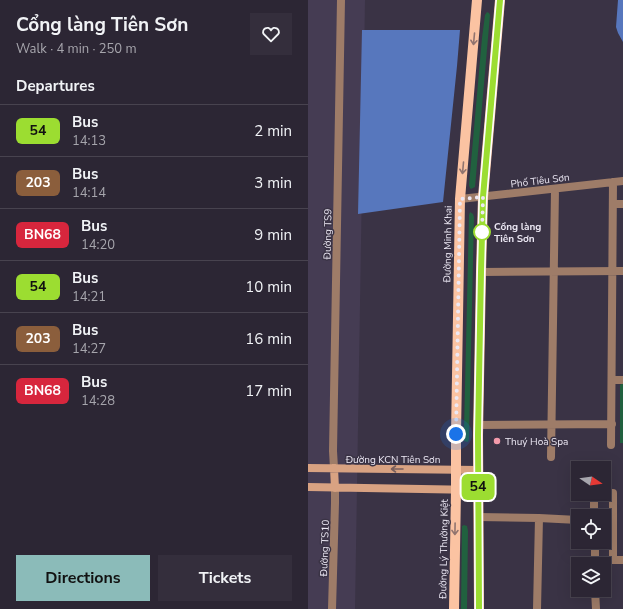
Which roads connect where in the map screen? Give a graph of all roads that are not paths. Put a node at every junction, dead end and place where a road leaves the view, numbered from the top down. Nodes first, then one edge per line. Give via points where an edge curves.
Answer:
1 (341, 0) edge
2 (477, 0) edge
3 (500, 0) edge
4 (623, 181) edge
5 (613, 182) junction
6 (555, 189) junction
7 (483, 197) junction
8 (460, 199) junction
9 (613, 204) junction
10 (623, 204) edge
11 (481, 272) junction
12 (554, 272) junction
13 (612, 272) junction
14 (623, 272) edge
15 (612, 380) junction
16 (623, 380) edge
17 (478, 424) junction
18 (551, 424) junction
19 (612, 424) junction
20 (611, 445) dead end
21 (551, 457) dead end
22 (308, 468) edge
23 (334, 468) junction
24 (456, 469) junction
25 (478, 470) junction
26 (308, 487) edge
27 (335, 488) junction
28 (456, 490) junction
29 (478, 490) junction
30 (611, 493) edge
31 (478, 517) junction
32 (539, 518) junction
33 (571, 520) edge
34 (613, 560) joint
35 (623, 560) edge
36 (595, 597) edge
37 (332, 609) edge
38 (454, 609) edge
39 (479, 609) edge
40 (537, 609) edge
41 (596, 609) edge

1 - 23 street, Đường TS9
2 -> 8 main road, Đường Minh Khai
3 - 7 main road
4 - 5 street, Phố Tiêu Sơn
5 - 6 street, Phố Tiêu Sơn
5 - 9 street
6 - 7 street, Phố Tiêu Sơn
6 - 12 street
7 - 8 street, Phố Tiêu Sơn
7 - 11 main road
8 - 24 main road, Đường Minh Khai
9 - 10 street
9 - 13 street
11 - 12 street
11 - 17 main road
12 - 13 street
12 - 18 street
13 - 14 street
13 - 15 street
15 - 16 street
15 - 19 street
17 - 18 street
17 - 25 main road
18 - 19 street
18 - 21 street
19 - 20 street
22 - 23 main road, Đường KCN Tiên Sơn
24 -> 23 main road, Đường KCN Tiên Sơn
23 - 27 main road
24 - 25 main road, Đường KCN Tiên Sơn
24 - 28 main road, Đường Minh Khai
25 - 29 main road
26 - 27 main road
27 - 28 main road
27 - 37 street, Đường TS10
28 - 29 main road
28 -> 38 main road, Đường Lý Thường Kiệt
29 - 31 main road
30 - 34 street
31 - 32 street
31 - 39 main road
32 - 33 street
32 - 40 street
34 - 35 street
36 - 41 street

